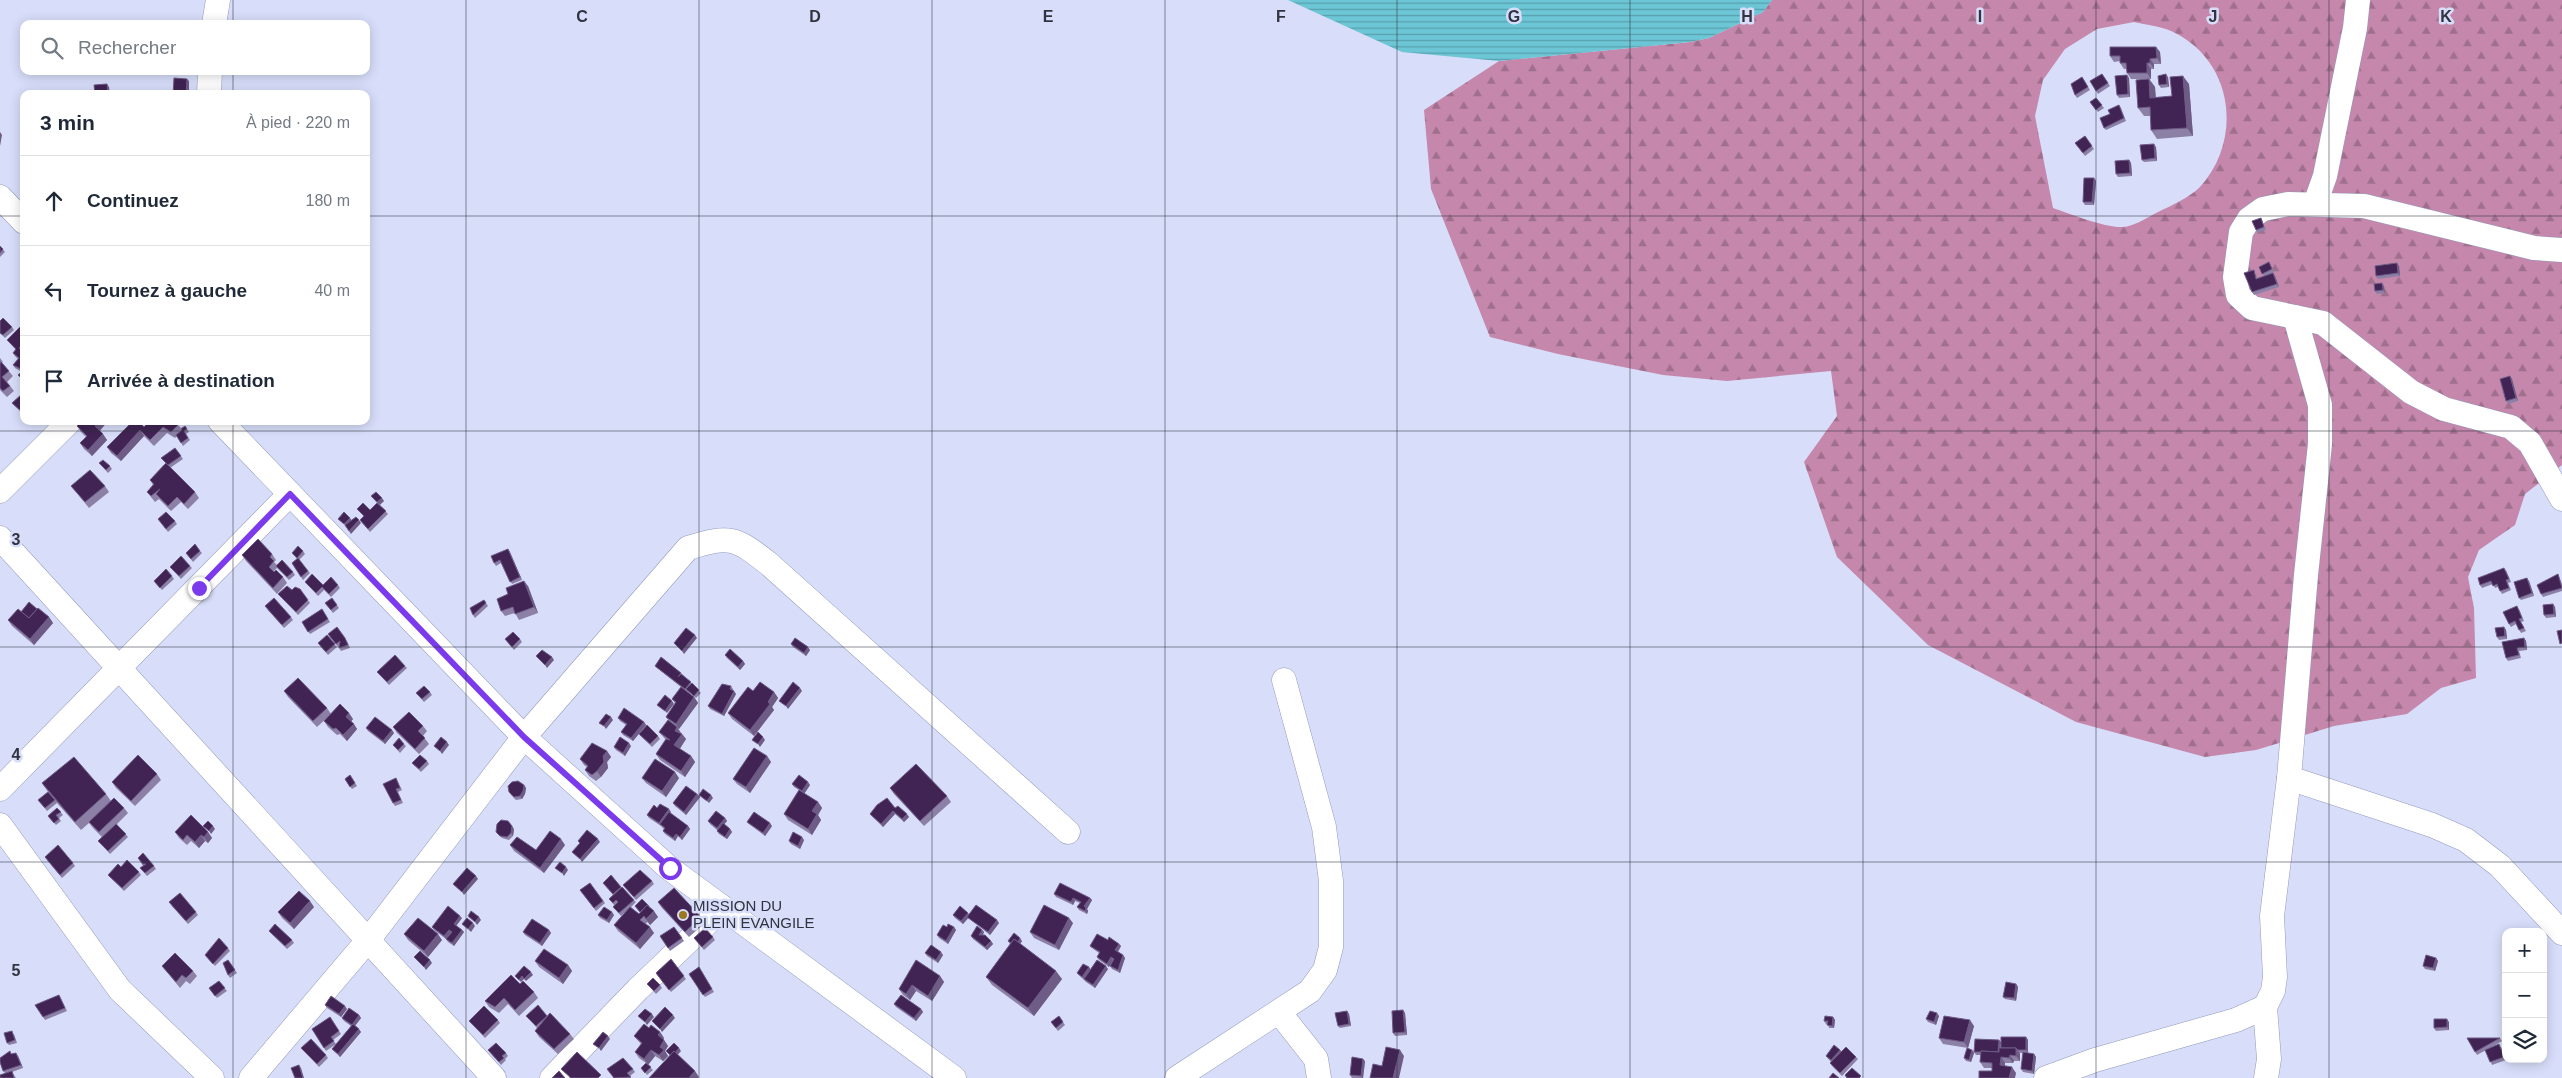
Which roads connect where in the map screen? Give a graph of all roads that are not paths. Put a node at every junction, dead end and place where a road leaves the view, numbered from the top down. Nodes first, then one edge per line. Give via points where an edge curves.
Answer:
1 (218, 0) edge
2 (2358, 0) edge
3 (215, 20) edge
4 (210, 75) edge
5 (209, 90) edge
6 (2315, 204) junction
7 (2562, 250) edge
8 (2296, 317) junction
9 (66, 425) edge
10 (224, 425) edge
11 (0, 490) edge
12 (290, 494) junction
13 (2562, 499) edge
14 (0, 538) edge
15 (120, 668) junction
16 (1284, 680) dead end
17 (524, 737) junction
18 (2289, 778) junction
19 (0, 789) edge
20 (0, 825) edge
21 (1068, 832) dead end
22 (723, 908) junction
23 (2562, 933) edge
24 (370, 939) junction
25 (2265, 1007) junction
26 (1278, 1012) junction
27 (212, 1078) edge
28 (251, 1078) edge
29 (494, 1078) edge
30 (552, 1078) edge
31 (954, 1078) edge
32 (1177, 1078) edge
33 (1319, 1078) edge
34 (2046, 1078) edge
35 (2266, 1078) edge

1 - 3 street
2 - 6 street via 2325,176
4 - 5 street
6 - 7 street via 2364,206 2534,248
6 - 8 street via 2288,204 2263,209 2249,219 2241,232 2235,277 2238,295 2252,308
8 - 13 street via 2323,323 2411,392 2444,409 2511,426 2530,443
8 - 18 street via 2320,405 2320,444
9 - 11 street
10 - 12 street
12 - 15 street
12 - 17 street
14 - 15 street
15 - 19 street
15 - 24 street
16 - 26 street via 1324,827 1331,881 1332,947 1325,970 1310,991
17 - 21 street via 688,548 717,539 735,542 743,544 769,564
17 - 22 street via 670,868
17 - 24 street
18 - 23 street via 2432,825 2466,840 2500,866
18 - 25 street via 2272,916 2275,977 2273,991
20 - 27 street via 120,990
22 - 30 street
22 - 31 street
24 - 28 street
24 - 29 street
25 - 34 street via 2236,1020 2095,1060
25 - 35 street via 2269,1060
26 - 32 street
26 - 33 street via 1316,1059

